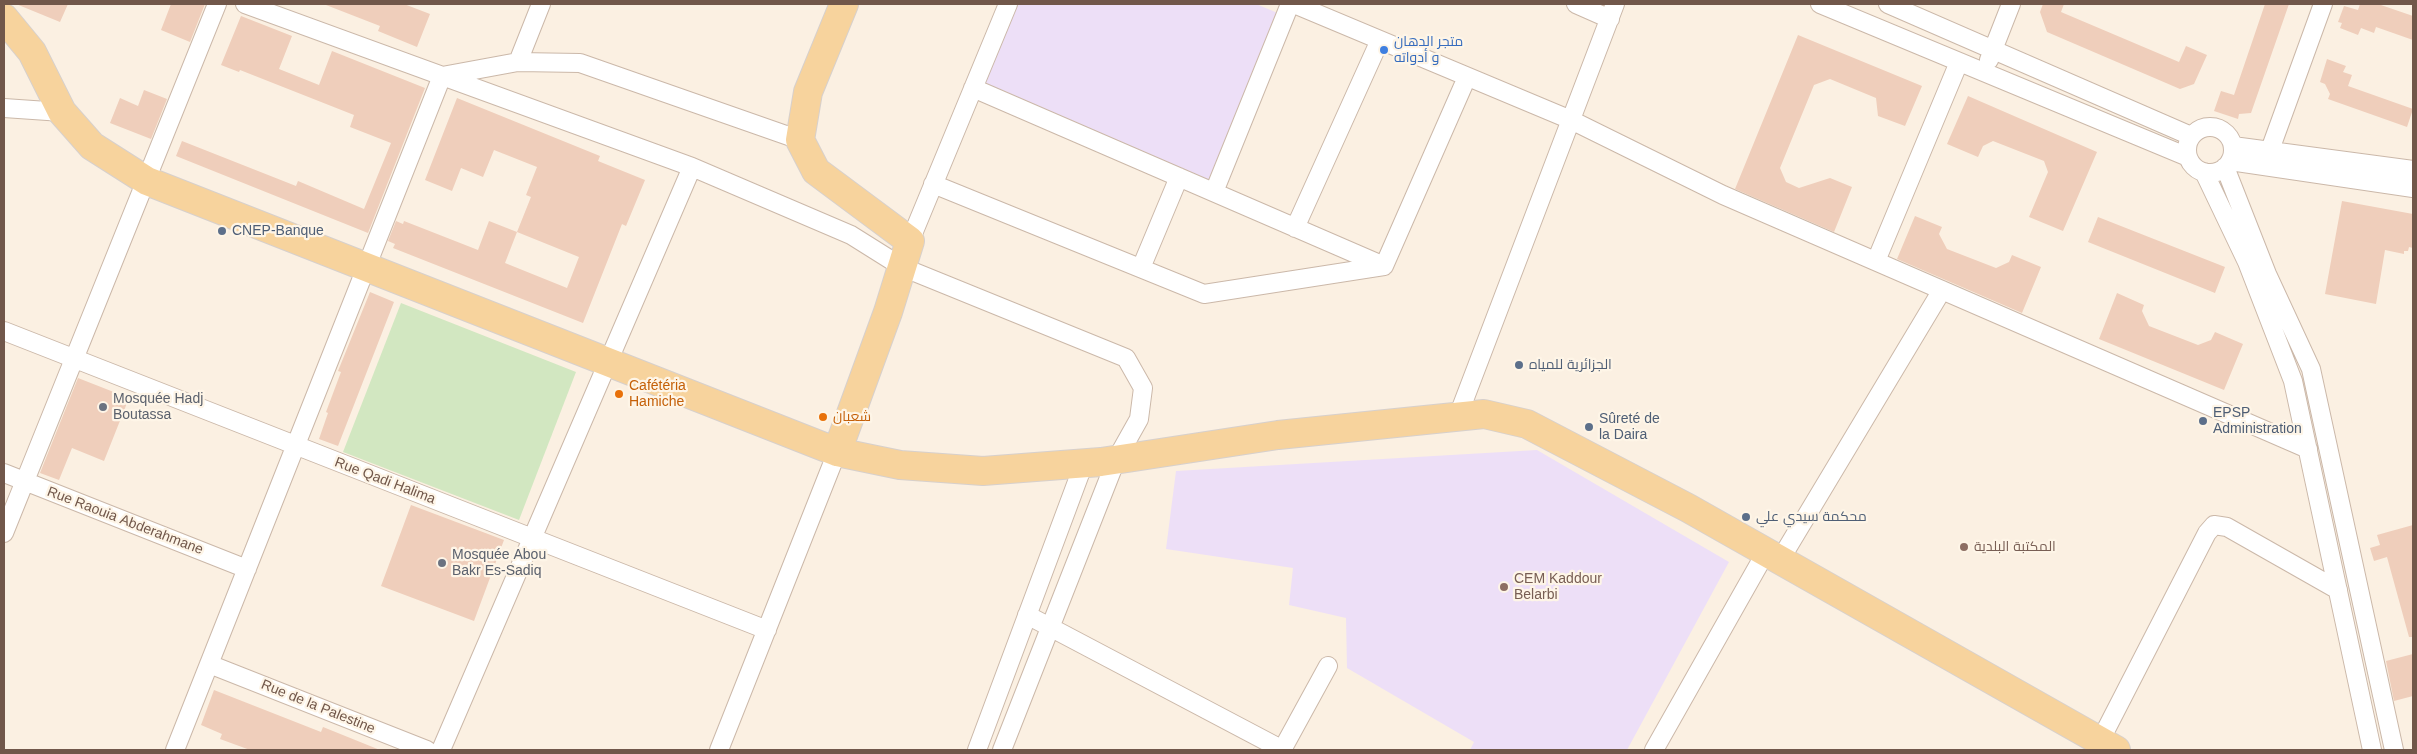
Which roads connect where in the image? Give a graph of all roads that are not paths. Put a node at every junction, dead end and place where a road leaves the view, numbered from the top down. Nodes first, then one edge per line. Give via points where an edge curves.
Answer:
1 (217, 4) edge
2 (245, 4) edge
3 (541, 4) edge
4 (844, 4) edge
5 (1008, 4) edge
6 (1290, 4) edge
7 (1294, 4) edge
8 (1576, 4) edge
9 (1820, 4) edge
10 (1888, 4) edge
11 (2011, 4) edge
12 (2323, 4) edge
13 (1612, 11) edge
14 (4, 18) edge
15 (1380, 40) junction
16 (1994, 50) junction
17 (518, 62) junction
18 (1959, 62) junction
19 (1984, 72) junction
20 (442, 76) junction
21 (1467, 77) junction
22 (973, 88) junction
23 (4, 108) edge
24 (62, 112) junction
25 (1571, 120) junction
26 (2191, 136) junction
27 (800, 140) junction
28 (2188, 157) junction
29 (2229, 158) junction
30 (2267, 158) junction
31 (692, 167) junction
32 (2413, 170) edge
33 (2204, 172) junction
34 (1179, 177) junction
35 (147, 181) junction
36 (933, 184) junction
37 (2413, 188) edge
38 (1214, 192) junction
39 (1295, 228) junction
40 (910, 241) junction
41 (1876, 262) junction
42 (1384, 266) junction
43 (366, 267) junction
44 (902, 267) junction
45 (1140, 268) junction
46 (1942, 290) junction
47 (4, 331) edge
48 (74, 359) junction
49 (608, 362) junction
50 (1458, 416) junction
51 (297, 446) junction
52 (2308, 448) junction
53 (836, 452) junction
54 (1116, 460) junction
55 (1084, 464) junction
56 (4, 473) edge
57 (24, 482) junction
58 (4, 533) edge
59 (532, 538) junction
60 (1773, 556) junction
61 (247, 569) junction
62 (2338, 590) junction
63 (1027, 615) junction
64 (1050, 628) junction
65 (767, 630) junction
66 (209, 664) junction
67 (1328, 666) dead end
68 (2103, 747) edge
69 (176, 750) edge
70 (427, 750) edge
71 (441, 750) edge
72 (720, 750) edge
73 (977, 750) edge
74 (1002, 750) edge
75 (1282, 750) edge
76 (1654, 750) edge
77 (2372, 750) edge
78 (2394, 750) edge

1 - 35 street
2 - 20 street
3 - 17 street
4 - 27 main road via 808,92
5 - 22 street
6 - 38 street
7 - 15 street
8 - 13 street
9 - 18 street
10 - 16 street
11 - 16 street
12 - 30 street
13 - 25 street
14 - 24 main road via 32,52
15 - 21 street
15 - 39 street
16 - 19 street
16 - 26 street
17 - 20 street
17 - 27 street via 580,63
18 - 19 street
18 - 41 street
19 - 28 street
20 - 31 street
20 - 43 street
21 - 25 street
21 - 42 street
22 - 34 street
22 - 36 street
23 - 24 street
24 - 35 main road via 92,146
25 - 41 street via 1723,195
25 - 50 street
26 - 28 street
26 - 29 street via 2203,127 2218,128 2230,138
27 - 40 main road via 816,171
28 - 33 street via 2197,169
29 - 30 street
29 - 33 street via 2219,171
29 - 78 street via 2267,274 2311,369
30 - 32 street
30 - 37 street
31 - 44 street via 851,235
31 - 49 street
33 - 52 street via 2247,262 2293,382
34 - 38 street
34 - 45 street
35 - 43 main road
35 - 48 street
36 - 40 street
36 - 45 street
38 - 39 street
39 - 42 street
40 - 44 main road
41 - 46 street
42 - 45 street via 1204,294
43 - 49 main road
43 - 51 street
44 - 53 main road
44 - 54 street via 1126,358 1144,388 1139,419
46 - 52 street
46 - 60 street
47 - 48 street, Rue Qadi Halima
48 - 51 street, Rue Qadi Halima
48 - 57 street
49 - 53 main road
49 - 59 street
50 - 54 main road via 1278,435
50 - 60 main road via 1484,414 1527,424
51 - 59 street, Rue Qadi Halima
51 - 61 street
52 - 62 street
53 - 55 main road via 900,465 982,471
53 - 65 street
54 - 55 main road
54 - 64 street
55 - 63 street
56 - 57 street, Rue Raouia Abderahmane
57 - 58 street
57 - 61 street, Rue Raouia Abderahmane
59 - 65 street, Rue Qadi Halima
59 - 71 street
60 - 68 main road
60 - 76 street
61 - 66 street
62 - 68 street via 2227,527 2214,525 2207,533
62 - 77 street
63 - 64 street
63 - 73 street
64 - 74 street
64 - 75 street
65 - 72 street
66 - 69 street
66 - 70 street, Rue de la Palestine
67 - 75 street

